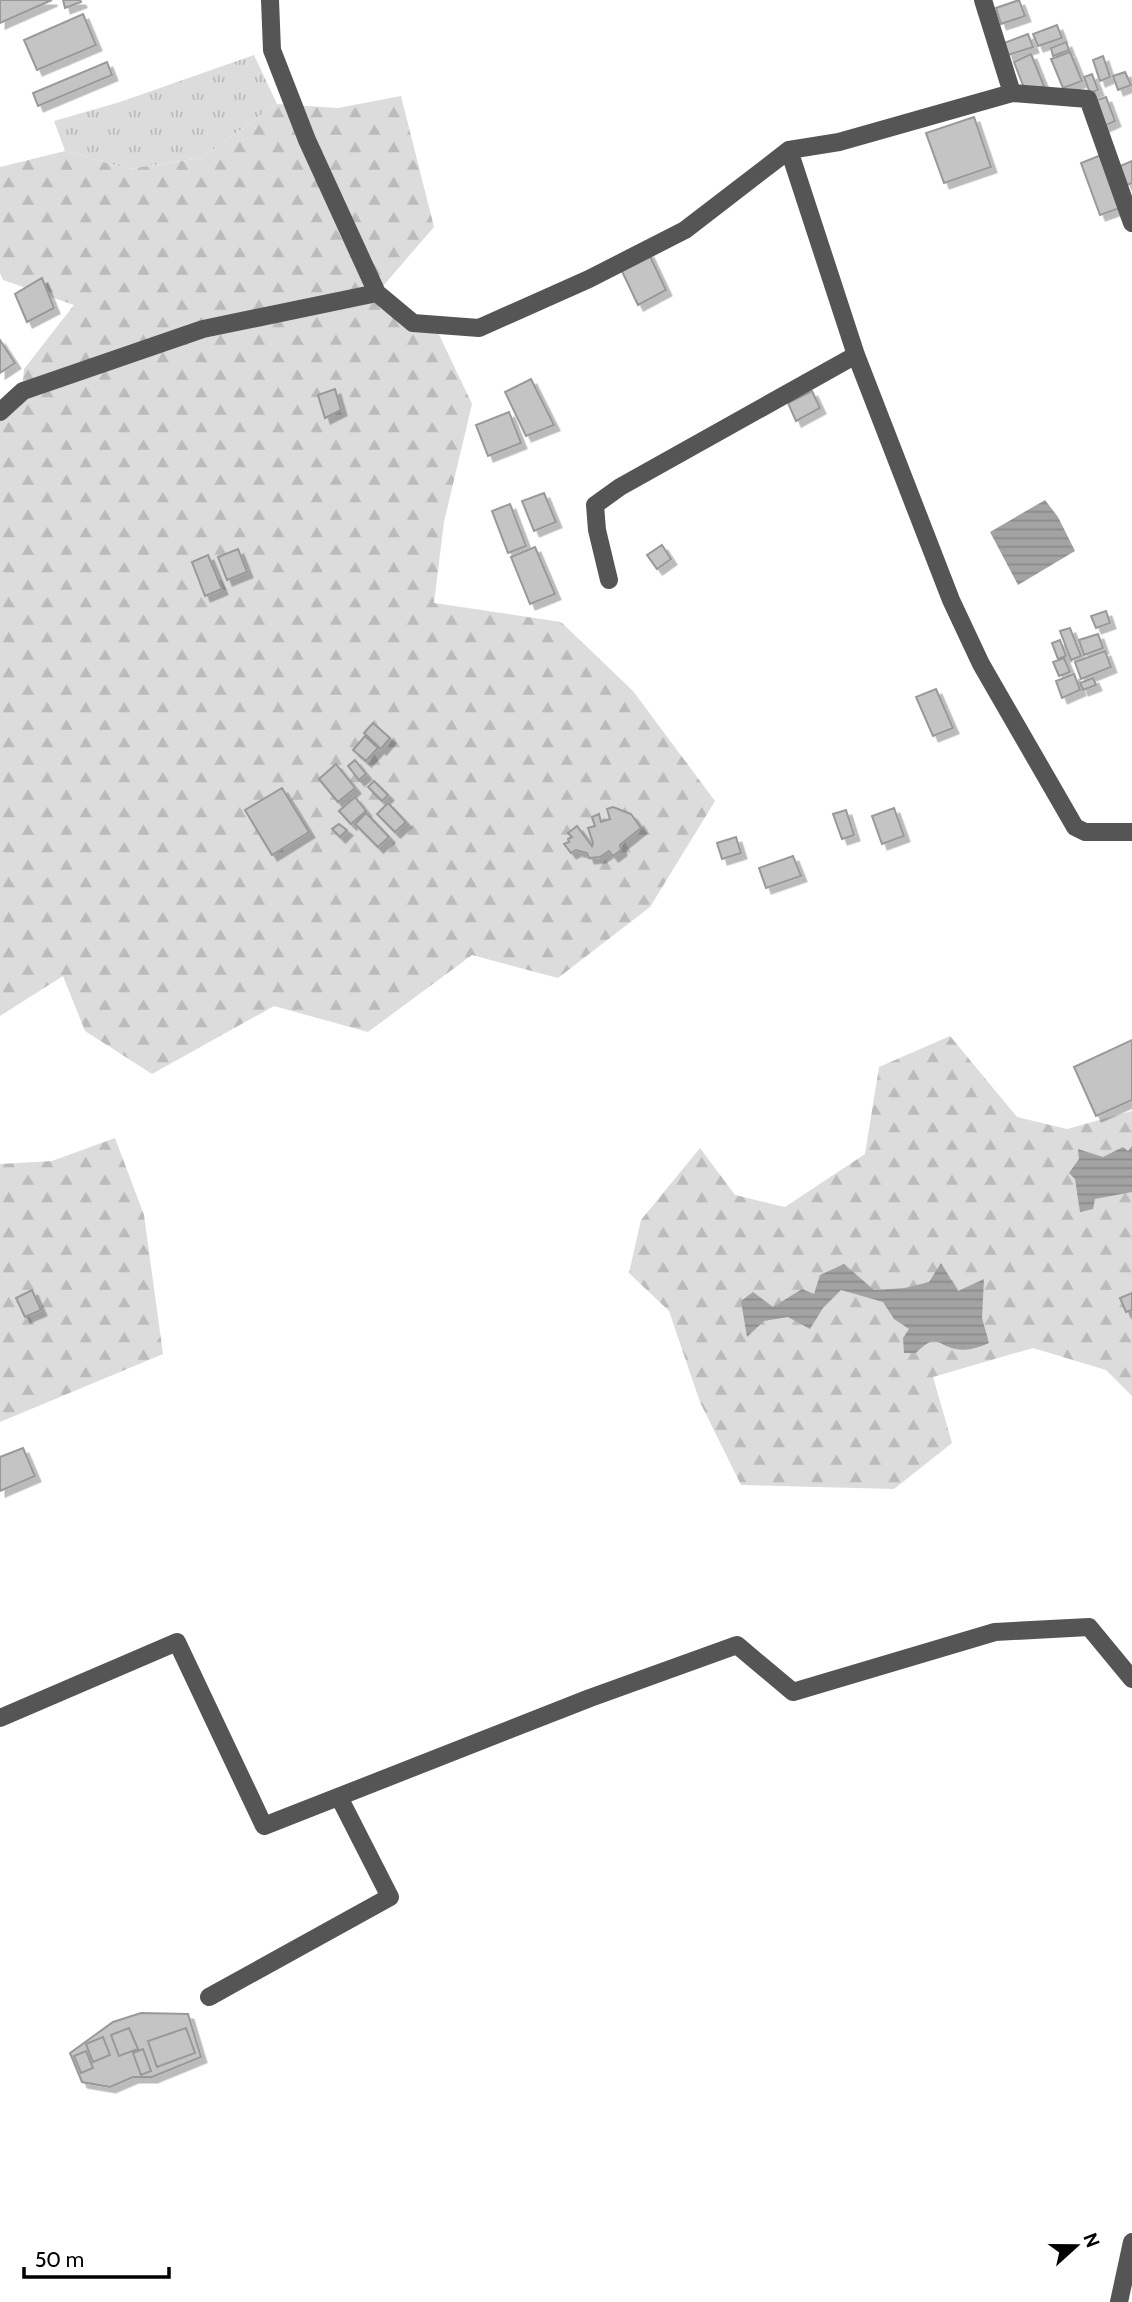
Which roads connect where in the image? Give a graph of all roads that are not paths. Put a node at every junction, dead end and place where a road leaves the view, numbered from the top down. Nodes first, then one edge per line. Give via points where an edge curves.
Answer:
1 (270, 0) edge
2 (983, 0) edge
3 (1012, 93) junction
4 (789, 150) junction
5 (1132, 223) edge
6 (377, 293) junction
7 (856, 355) junction
8 (0, 412) edge
9 (609, 580) dead end
10 (1132, 832) edge
11 (1132, 1679) edge
12 (0, 1718) edge
13 (339, 1797) junction
14 (209, 1997) dead end
15 (1132, 2242) edge
16 (1119, 2302) edge

1 - 6 street via 272,50 307,140
2 - 3 street
3 - 4 street via 839,142
3 - 5 street via 1088,99
4 - 6 street via 685,230 479,328 413,323
4 - 7 street
6 - 8 street via 203,329 23,391
7 - 9 street via 595,505
7 - 10 street via 951,600 981,664 1067,815 1085,832
11 - 13 street via 1089,1627 995,1632 793,1692 737,1645
12 - 13 street via 177,1642 264,1826
13 - 14 street via 390,1896
15 - 16 street

